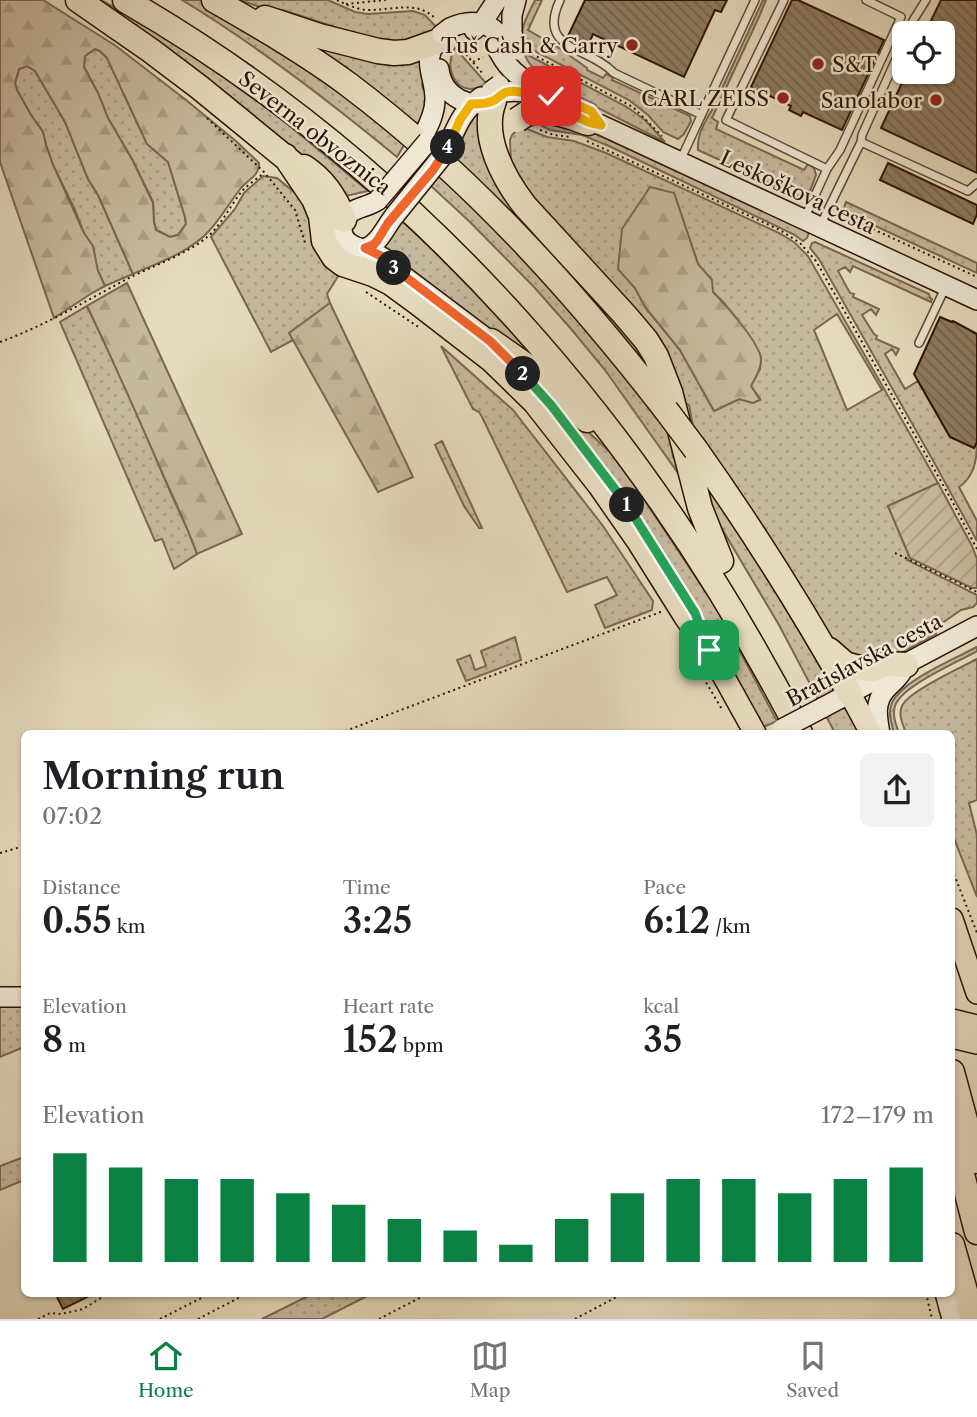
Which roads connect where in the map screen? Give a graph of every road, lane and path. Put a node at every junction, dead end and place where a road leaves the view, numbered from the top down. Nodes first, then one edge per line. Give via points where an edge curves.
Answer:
1 (78, 0) edge
2 (125, 0) edge
3 (158, 0) edge
4 (217, 0) edge
5 (337, 0) edge
6 (386, 0) edge
7 (489, 0) edge
8 (497, 0) edge
9 (507, 0) edge
10 (516, 0) edge
11 (560, 0) edge
12 (755, 0) edge
13 (784, 0) edge
14 (866, 0) edge
15 (926, 0) edge
16 (345, 4) junction
17 (265, 10) dead end
18 (277, 12) dead end
19 (913, 21) edge
20 (322, 27) dead end
21 (455, 32) junction
22 (359, 47) junction
23 (510, 51) junction
24 (892, 68) edge
25 (447, 90) junction
26 (492, 93) junction
27 (701, 114) junction
28 (205, 116) dead end
29 (527, 121) junction
30 (585, 131) junction
31 (426, 139) junction
32 (666, 139) dead end
33 (861, 142) junction
34 (285, 156) junction
35 (679, 162) junction
36 (501, 164) junction
37 (827, 169) junction
38 (264, 172) junction
39 (977, 183) edge
40 (837, 212) dead end
41 (339, 217) junction
42 (812, 223) junction
43 (304, 243) dead end
44 (365, 248) junction
45 (397, 271) junction
46 (977, 277) edge
47 (946, 285) junction
48 (365, 291) dead end
49 (977, 300) edge
50 (423, 330) dead end
51 (490, 341) junction
52 (0, 342) edge
53 (919, 343) dead end
54 (663, 504) junction
55 (977, 549) edge
56 (895, 553) dead end
57 (721, 561) junction
58 (977, 592) edge
59 (664, 610) dead end
60 (977, 626) edge
61 (822, 644) junction
62 (700, 653) junction
63 (906, 665) junction
64 (850, 694) junction
65 (723, 711) dead end
66 (348, 730) edge
67 (753, 730) edge
68 (784, 730) edge
69 (788, 730) edge
70 (817, 730) edge
71 (869, 730) edge
72 (880, 730) edge
73 (21, 847) edge
74 (0, 853) edge
75 (955, 877) edge
76 (955, 927) edge
77 (977, 933) edge
78 (975, 983) edge
79 (0, 997) edge
80 (21, 997) edge
81 (955, 1083) edge
82 (955, 1148) edge
83 (977, 1165) edge
84 (977, 1232) edge
85 (955, 1256) edge
86 (102, 1297) edge
87 (203, 1297) edge
88 (240, 1297) edge
89 (421, 1297) edge
90 (616, 1297) edge
91 (927, 1297) edge
92 (946, 1297) edge
93 (38, 1319) edge
94 (160, 1319) edge
95 (198, 1319) edge
96 (379, 1319) edge
97 (575, 1319) edge
98 (932, 1319) edge
99 (952, 1319) edge
100 (973, 1319) edge

1 - 34 highway
2 - 54 highway, Severna obvoznica via 265,92 415,215 556,363
3 - 57 highway, Severna obvoznica via 324,116 458,233 596,385
4 - 22 highway
4 - 61 highway, bridge via 348,85 465,184 533,252 609,338 696,450
5 - 16 path
6 - 16 path
7 - 21 main road
8 - 21 main road
9 - 23 main road via 502,16
10 - 23 main road
11 - 27 lane via 552,22 565,43 614,73
12 - 27 lane
13 - 37 lane via 726,120
14 - 37 lane via 901,17 841,150
15 - 19 lane
16 - 21 path via 370,10 415,7
17 - 18 lane
20 - 22 lane
21 - 22 highway via 419,49 394,53
21 - 23 main road, Leskoškova cesta via 485,35
21 - 25 main road via 439,65
21 - 26 path
21 - 31 main road via 429,64 435,103
23 - 26 main road
23 - 30 main road, Leskoškova cesta via 537,80 591,111
23 - 32 path via 624,102
24 - 33 lane
25 - 26 main road, Leskoškova cesta via 459,100
25 - 31 main road via 441,118
26 - 30 main road, Leskoškova cesta via 512,91 540,98
26 - 36 highway via 491,138
26 - 44 main road, bridge via 460,120 444,155 373,245
27 - 35 lane
28 - 38 path
29 - 30 path, Leskoškova cesta via 554,135
29 - 30 highway via 548,111
29 - 36 highway via 510,127
30 - 35 main road, Leskoškova cesta
30 - 55 path, Leskoškova cesta via 598,145 780,230 804,247
31 - 41 main road via 375,197 352,200
33 - 39 lane via 968,191
33 - 42 lane
34 - 41 highway via 314,174 333,195
34 - 62 highway via 314,199 324,241 334,257 409,296 492,360 535,402 639,541 685,617
35 - 42 main road, Leskoškova cesta
36 - 57 highway via 525,206 636,327 656,356
37 - 42 lane
38 - 43 path via 295,210
38 - 52 path via 243,190 207,237 189,249 75,309
40 - 46 path, Leskoškova cesta
41 - 44 main road via 346,240
41 - 45 main road via 332,234 342,252
42 - 47 main road, Leskoškova cesta
44 - 45 main road
45 - 51 main road
47 - 49 main road, Leskoškova cesta
47 - 53 lane
48 - 50 path
51 - 54 highway via 561,396
51 - 62 main road via 551,405 625,501 695,613
54 - 68 highway, Severna obvoznica via 728,604
56 - 58 path
57 - 70 highway, Severna obvoznica
59 - 66 path
60 - 63 main road, Bratislavska cesta
61 - 63 highway via 855,667
61 - 64 highway
62 - 65 path
62 - 67 main road
63 - 64 main road, Bratislavska cesta
63 - 72 main road via 880,697
64 - 69 main road, Bratislavska cesta, bridge
64 - 71 main road
73 - 74 path
75 - 77 path
76 - 78 main road
79 - 80 main road
81 - 83 highway
82 - 84 highway
85 - 100 highway
86 - 93 path via 83,1309
87 - 94 path
88 - 95 path
89 - 96 path
90 - 97 path
91 - 98 path
92 - 99 main road

